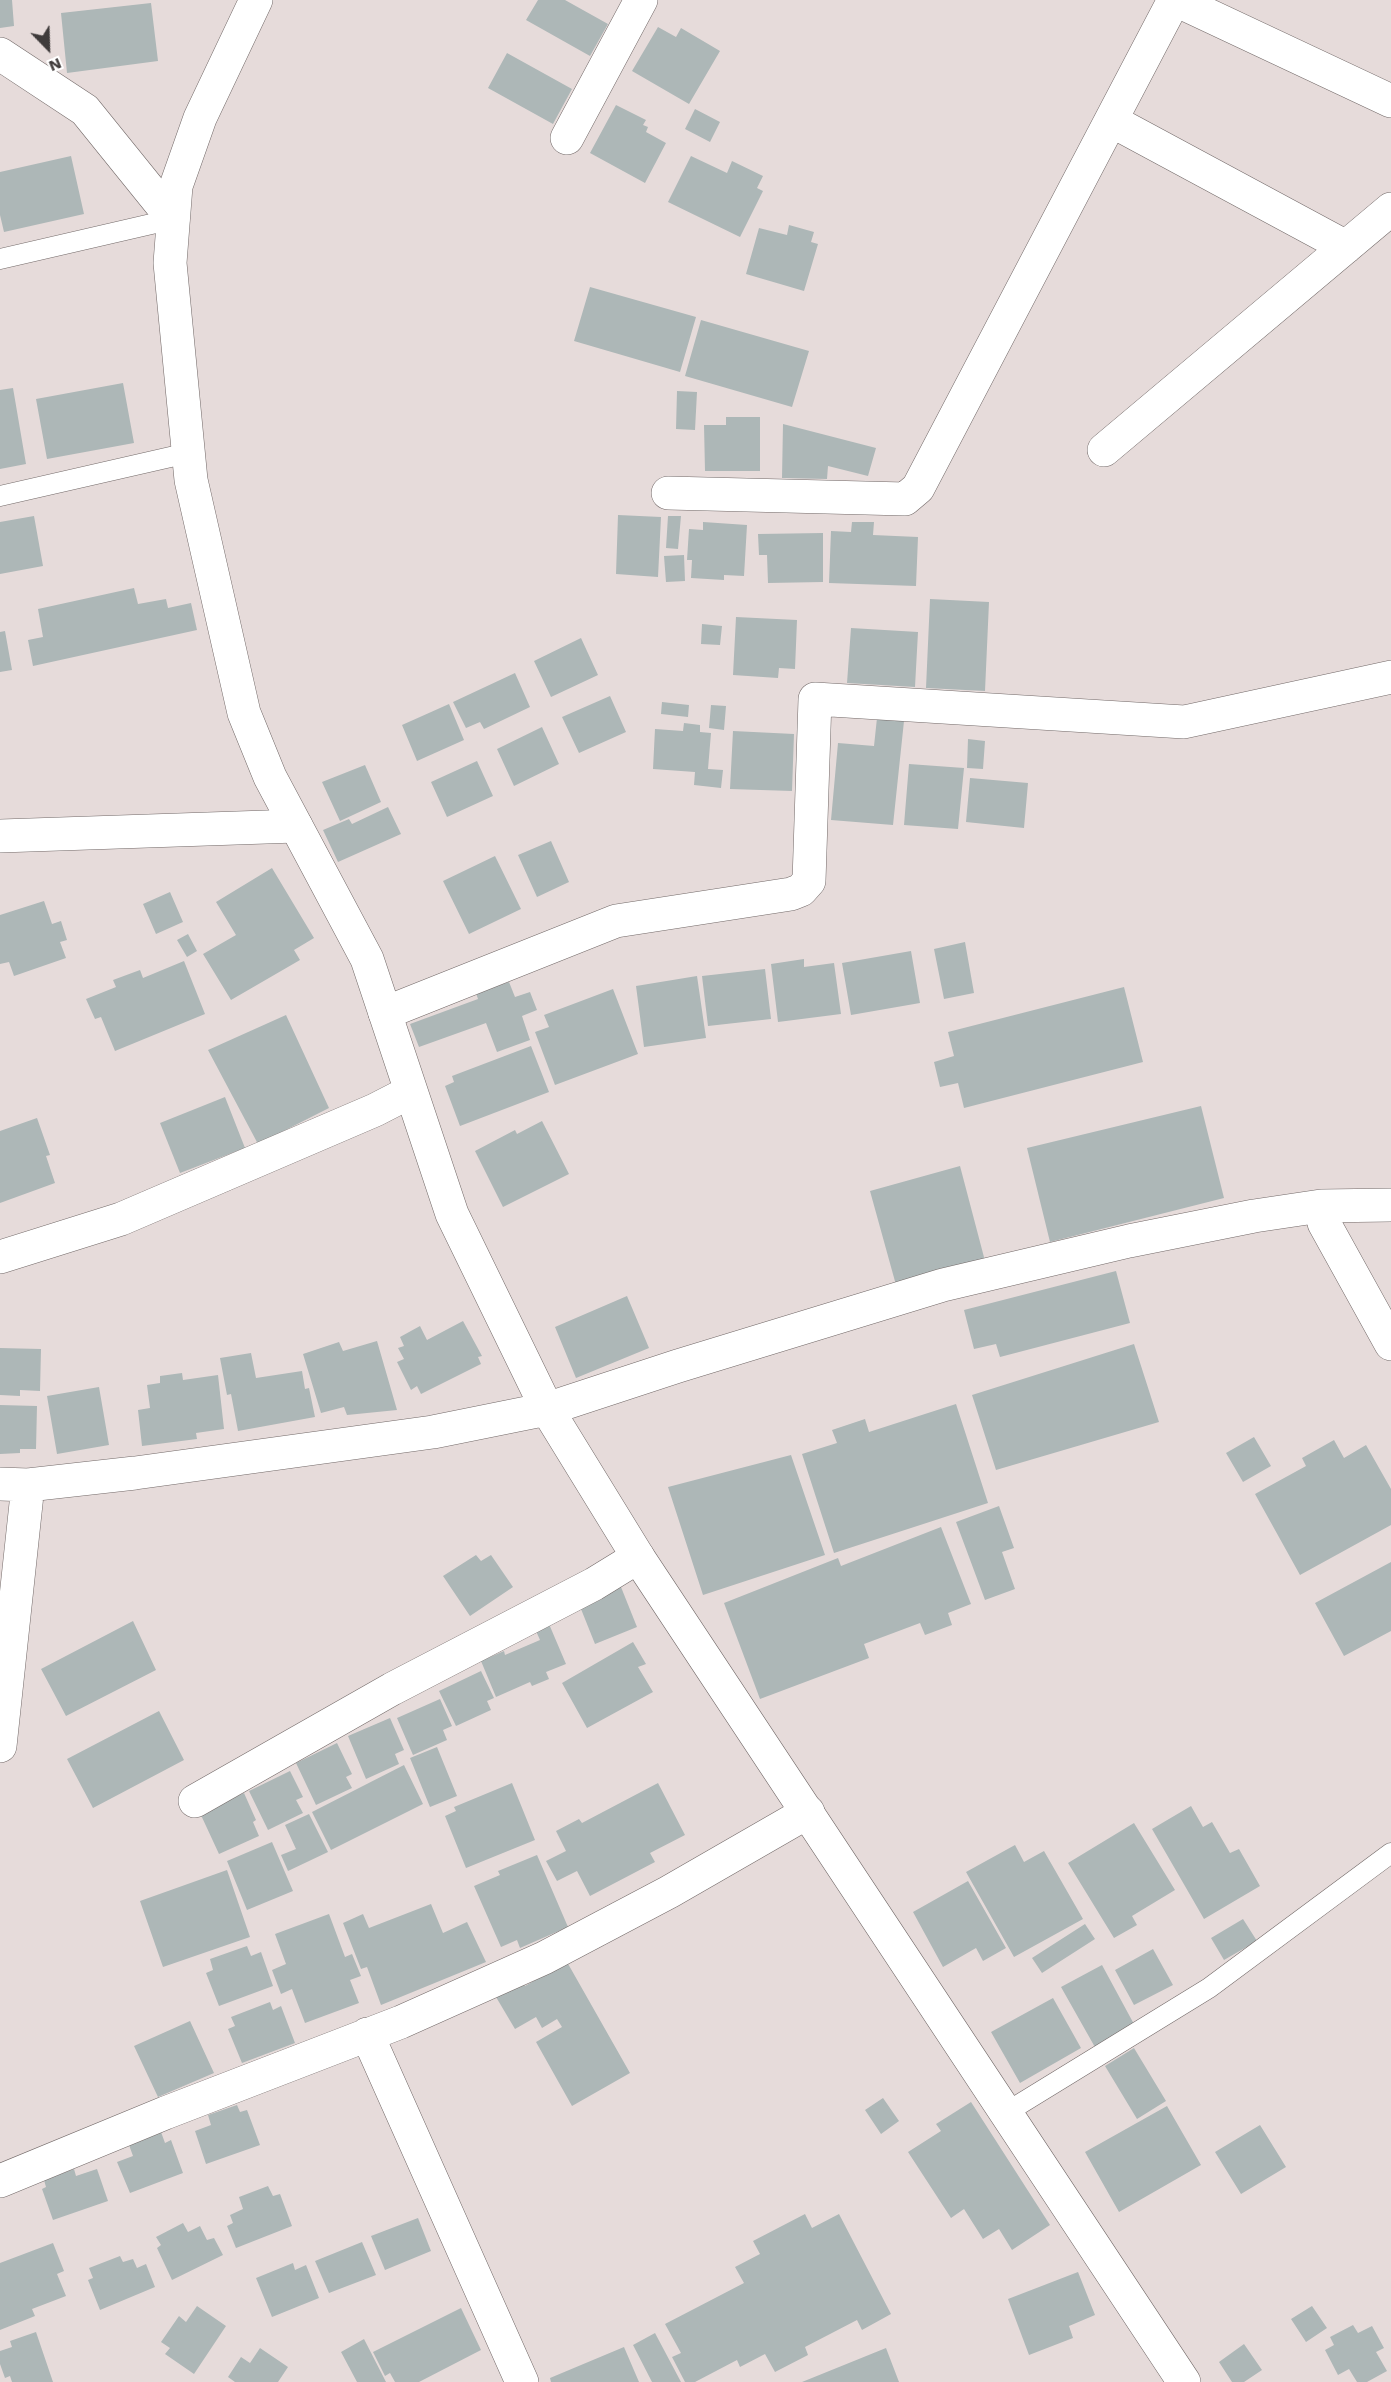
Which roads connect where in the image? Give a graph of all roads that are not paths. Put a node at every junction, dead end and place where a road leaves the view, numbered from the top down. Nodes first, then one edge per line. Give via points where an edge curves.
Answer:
1 (256, 0) edge
2 (641, 0) edge
3 (1175, 0) edge
4 (0, 54) edge
5 (1391, 101) edge
6 (1112, 121) junction
7 (567, 138) dead end
8 (1391, 209) edge
9 (173, 219) junction
10 (1346, 247) junction
11 (0, 259) edge
12 (1104, 450) dead end
13 (188, 453) junction
14 (668, 493) dead end
15 (0, 496) edge
16 (1391, 677) edge
17 (296, 826) junction
18 (0, 836) edge
19 (385, 1013) junction
20 (410, 1092) junction
21 (1391, 1205) edge
22 (1321, 1206) junction
23 (0, 1257) edge
24 (1391, 1344) edge
25 (547, 1409) junction
26 (14, 1484) edge
27 (638, 1557) junction
28 (0, 1746) edge
29 (195, 1801) dead end
30 (808, 1812) junction
31 (1391, 1853) edge
32 (367, 2034) junction
33 (1007, 2112) junction
34 (0, 2181) edge
35 (522, 2382) edge
36 (1184, 2382) edge

1 - 9 street via 200,118 176,186
2 - 7 street
3 - 5 street
3 - 6 street
4 - 9 street via 85,110
6 - 10 street
6 - 14 street via 918,488 905,499
8 - 10 street
9 - 11 lane
9 - 13 street via 170,263
10 - 12 street
13 - 15 lane
13 - 17 street via 244,713 270,777
16 - 19 street via 1184,722 815,699 809,881 801,890 616,921
17 - 18 street
17 - 19 street via 367,959
19 - 20 street
20 - 23 street via 121,1219
20 - 25 street via 452,1214
21 - 22 street
22 - 24 street via 1324,1223
22 - 25 street via 1129,1241 943,1285
25 - 26 street via 433,1432 135,1473
25 - 27 street
26 - 28 street
27 - 29 street via 392,1689
27 - 30 street
30 - 32 street via 544,1958
30 - 33 street
31 - 33 lane via 1209,1988
32 - 34 street
32 - 35 street
33 - 36 street

